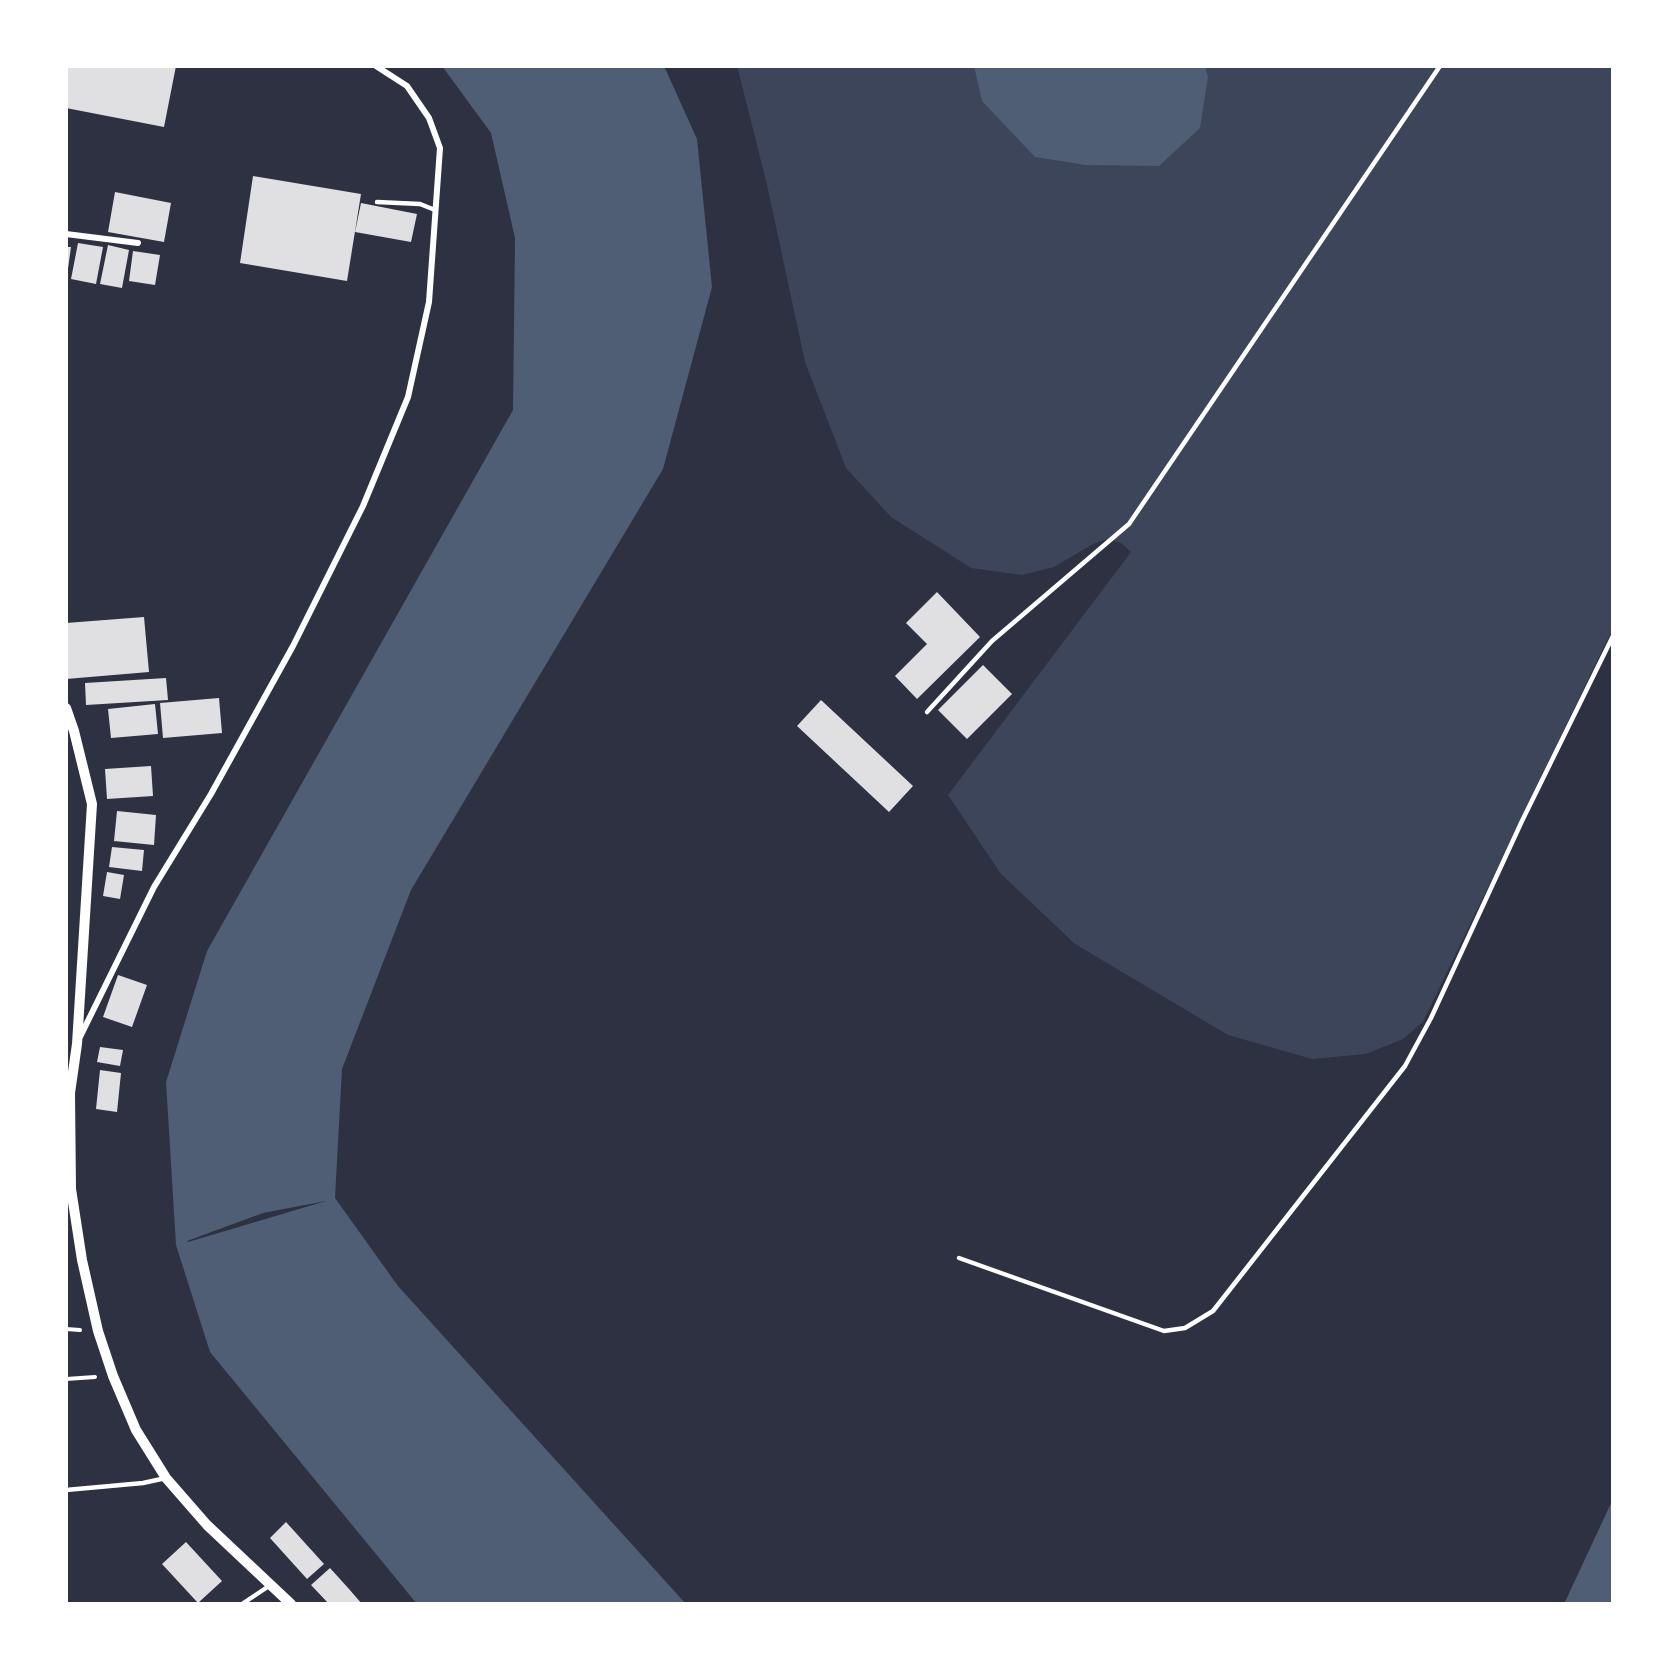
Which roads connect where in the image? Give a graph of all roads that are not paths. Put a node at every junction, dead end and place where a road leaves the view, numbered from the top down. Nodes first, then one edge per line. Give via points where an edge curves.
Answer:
1 (376, 66) edge
2 (1440, 66) edge
3 (377, 202) dead end
4 (435, 210) junction
5 (66, 234) edge
6 (138, 243) dead end
7 (1613, 636) edge
8 (66, 708) edge
9 (927, 712) dead end
10 (70, 731) edge
11 (77, 1044) junction
12 (69, 1067) edge
13 (69, 1142) edge
14 (959, 1258) dead end
15 (166, 1478) junction
16 (66, 1490) edge
17 (271, 1584) junction
18 (242, 1604) edge
19 (291, 1604) edge

1 - 4 street via 407,86 429,118 440,148
2 - 9 lane via 1129,524 992,641
3 - 4 lane via 420,204
4 - 11 street via 429,302 408,397 363,506 293,646 154,887
5 - 6 street
7 - 14 lane via 1405,1066 1213,1311 1185,1328 1164,1331
8 - 10 street
10 - 11 street via 92,804
11 - 12 street
12 - 13 street
13 - 15 street via 71,1189 98,1331 112,1376 136,1430
15 - 16 lane
15 - 17 street via 207,1525
17 - 18 lane
17 - 19 street

